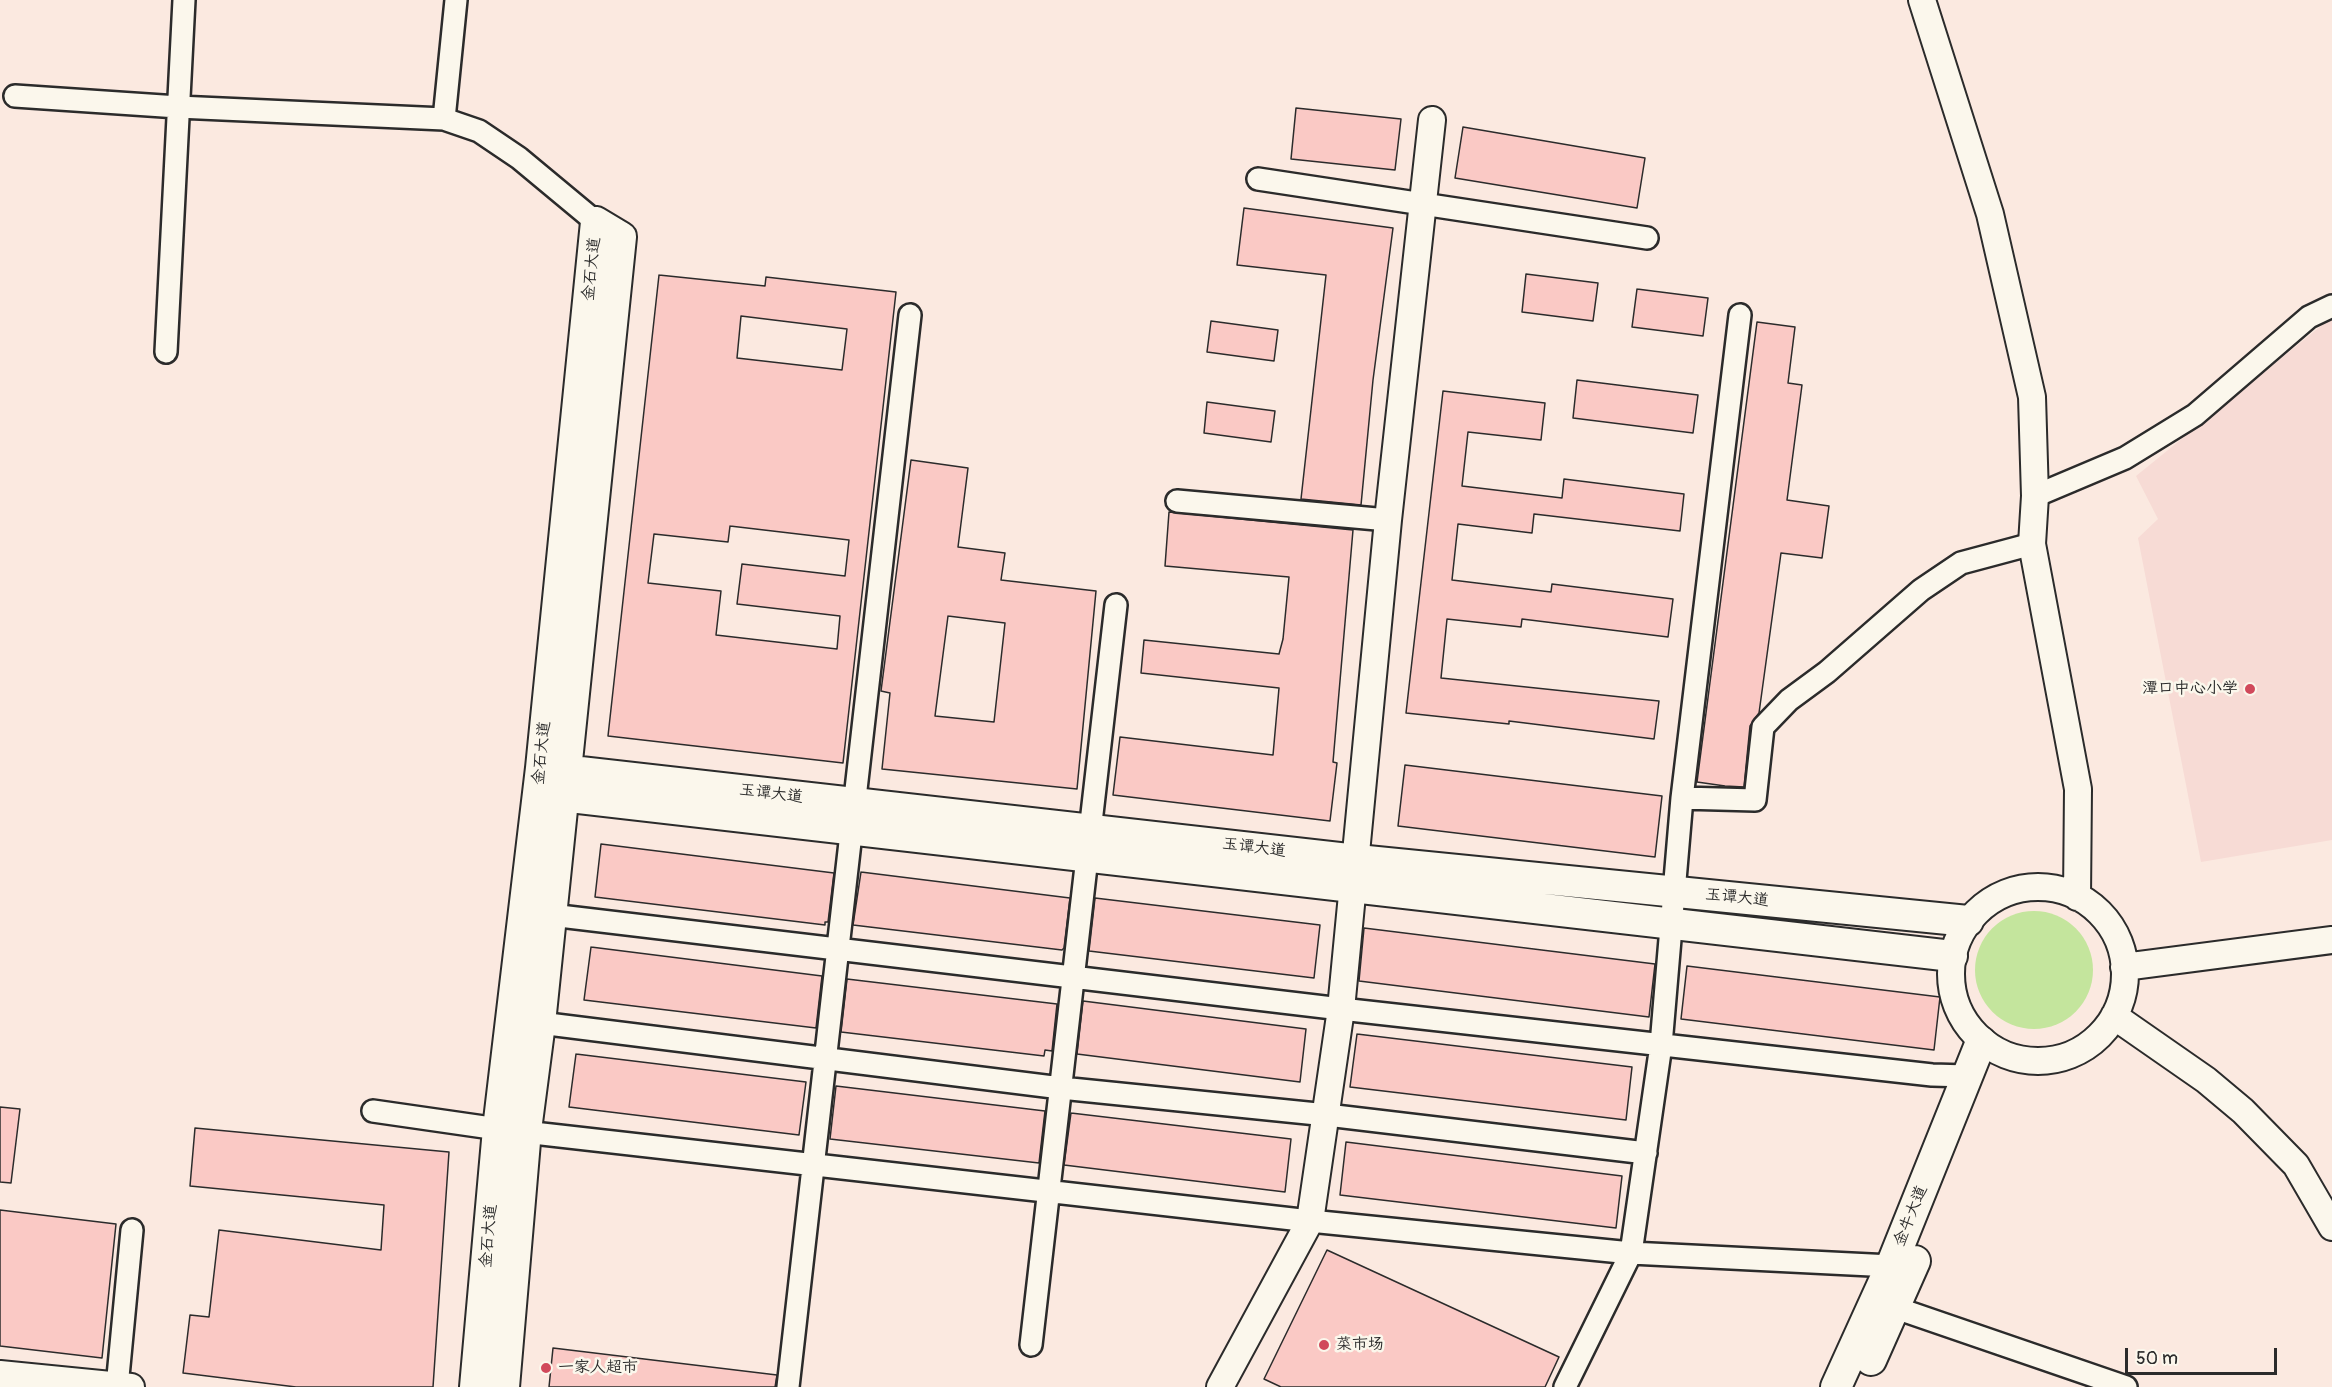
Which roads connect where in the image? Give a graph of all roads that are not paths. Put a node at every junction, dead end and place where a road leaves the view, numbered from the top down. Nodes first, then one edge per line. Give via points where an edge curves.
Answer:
1 (184, 0) edge
2 (456, 0) edge
3 (1922, 0) edge
4 (15, 96) dead end
5 (178, 107) junction
6 (444, 119) junction
7 (1432, 120) dead end
8 (1258, 179) dead end
9 (1423, 204) junction
10 (596, 222) joint
11 (1647, 238) dead end
12 (2332, 306) edge
13 (910, 315) dead end
14 (1740, 315) dead end
15 (166, 352) dead end
16 (2035, 496) junction
17 (1177, 501) dead end
18 (1388, 520) junction
19 (2032, 544) junction
20 (1116, 605) dead end
21 (552, 781) junction
22 (1682, 798) junction
23 (853, 817) junction
24 (1089, 842) junction
25 (1356, 874) junction
26 (1673, 892) junction
27 (2077, 897) junction
28 (552, 915) junction
29 (1968, 921) junction
30 (1671, 925) junction
31 (2332, 940) edge
32 (838, 950) junction
33 (1952, 956) junction
34 (2124, 967) junction
35 (1073, 976) junction
36 (1341, 1009) junction
37 (2114, 1016) junction
38 (540, 1023) junction
39 (1661, 1045) junction
40 (1990, 1047) junction
41 (825, 1060) junction
42 (1967, 1076) junction
43 (1061, 1088) junction
44 (373, 1111) dead end
45 (1327, 1115) junction
46 (512, 1130) junction
47 (1646, 1153) junction
48 (813, 1165) junction
49 (1048, 1192) junction
50 (1310, 1221) junction
51 (2332, 1227) edge
52 (132, 1230) dead end
53 (1631, 1253) junction
54 (1891, 1266) junction
55 (1896, 1308) junction
56 (1031, 1345) dead end
57 (0, 1374) edge
58 (122, 1387) edge
59 (475, 1387) edge
60 (504, 1387) edge
61 (788, 1387) edge
62 (1220, 1387) edge
63 (1566, 1387) edge
64 (1836, 1387) edge
65 (1858, 1387) edge
66 (2126, 1387) edge

1 - 5 street
2 - 6 street
3 - 16 street via 1990,213 2030,386
4 - 5 street
5 - 6 street
5 - 15 street
6 - 10 street via 479,130
7 - 9 street
8 - 9 street
9 - 11 street
9 - 18 street
10 - 21 main road, 金石大道 via 621,237
12 - 16 street via 2309,317 2195,415 2125,458
13 - 23 street
14 - 22 street
16 - 19 street
17 - 18 street
18 - 25 street
19 - 22 street via 1961,563 1920,590 1789,700 1763,727 1755,800
19 - 27 street via 2078,789
20 - 24 street
21 - 23 main road, 玉谭大道
21 - 28 main road, 金石大道
21 - 46 main road, 金石大道
22 - 26 street
23 - 24 main road, 玉谭大道
23 - 32 street
24 - 25 main road, 玉谭大道
24 - 35 street
25 - 26 main road, 玉谭大道
25 - 30 main road, 玉谭大道
25 - 36 street
26 - 29 main road, 玉谭大道
26 - 30 street
27 - 29 street via 2044,887 2009,891 1980,908
27 - 34 street via 2092,906 2109,926 2121,950
28 - 32 street
28 - 38 main road, 金石大道
29 - 33 street
30 - 33 main road, 玉谭大道
30 - 39 street
31 - 34 street
32 - 35 street
32 - 41 street
33 - 40 street via 1950,977 1954,997 1962,1016
34 - 37 street via 2123,993
35 - 36 street
35 - 43 street
36 - 39 street
36 - 45 street
37 - 40 street via 2095,1040 2069,1055 2024,1060
37 - 51 street via 2206,1080 2243,1111 2296,1165
38 - 41 street
38 - 46 main road, 金石大道
39 - 42 street
39 - 47 street
40 - 42 main road, 金牛大道
40 - 55 main road, 金牛大道
41 - 43 street
41 - 48 street
42 - 54 main road, 金牛大道
43 - 45 street
43 - 49 street
44 - 46 street
45 - 47 street
45 - 50 street
46 - 48 street
46 - 59 main road, 金石大道
46 - 60 main road, 金石大道
47 - 53 street
48 - 49 street
48 - 61 street
49 - 50 street
49 - 56 street
50 - 53 street
50 - 62 street
52 - 58 street
53 - 54 street
53 - 63 street
54 - 64 main road, 金牛大道
55 - 65 main road, 金牛大道
55 - 66 street
57 - 58 street

